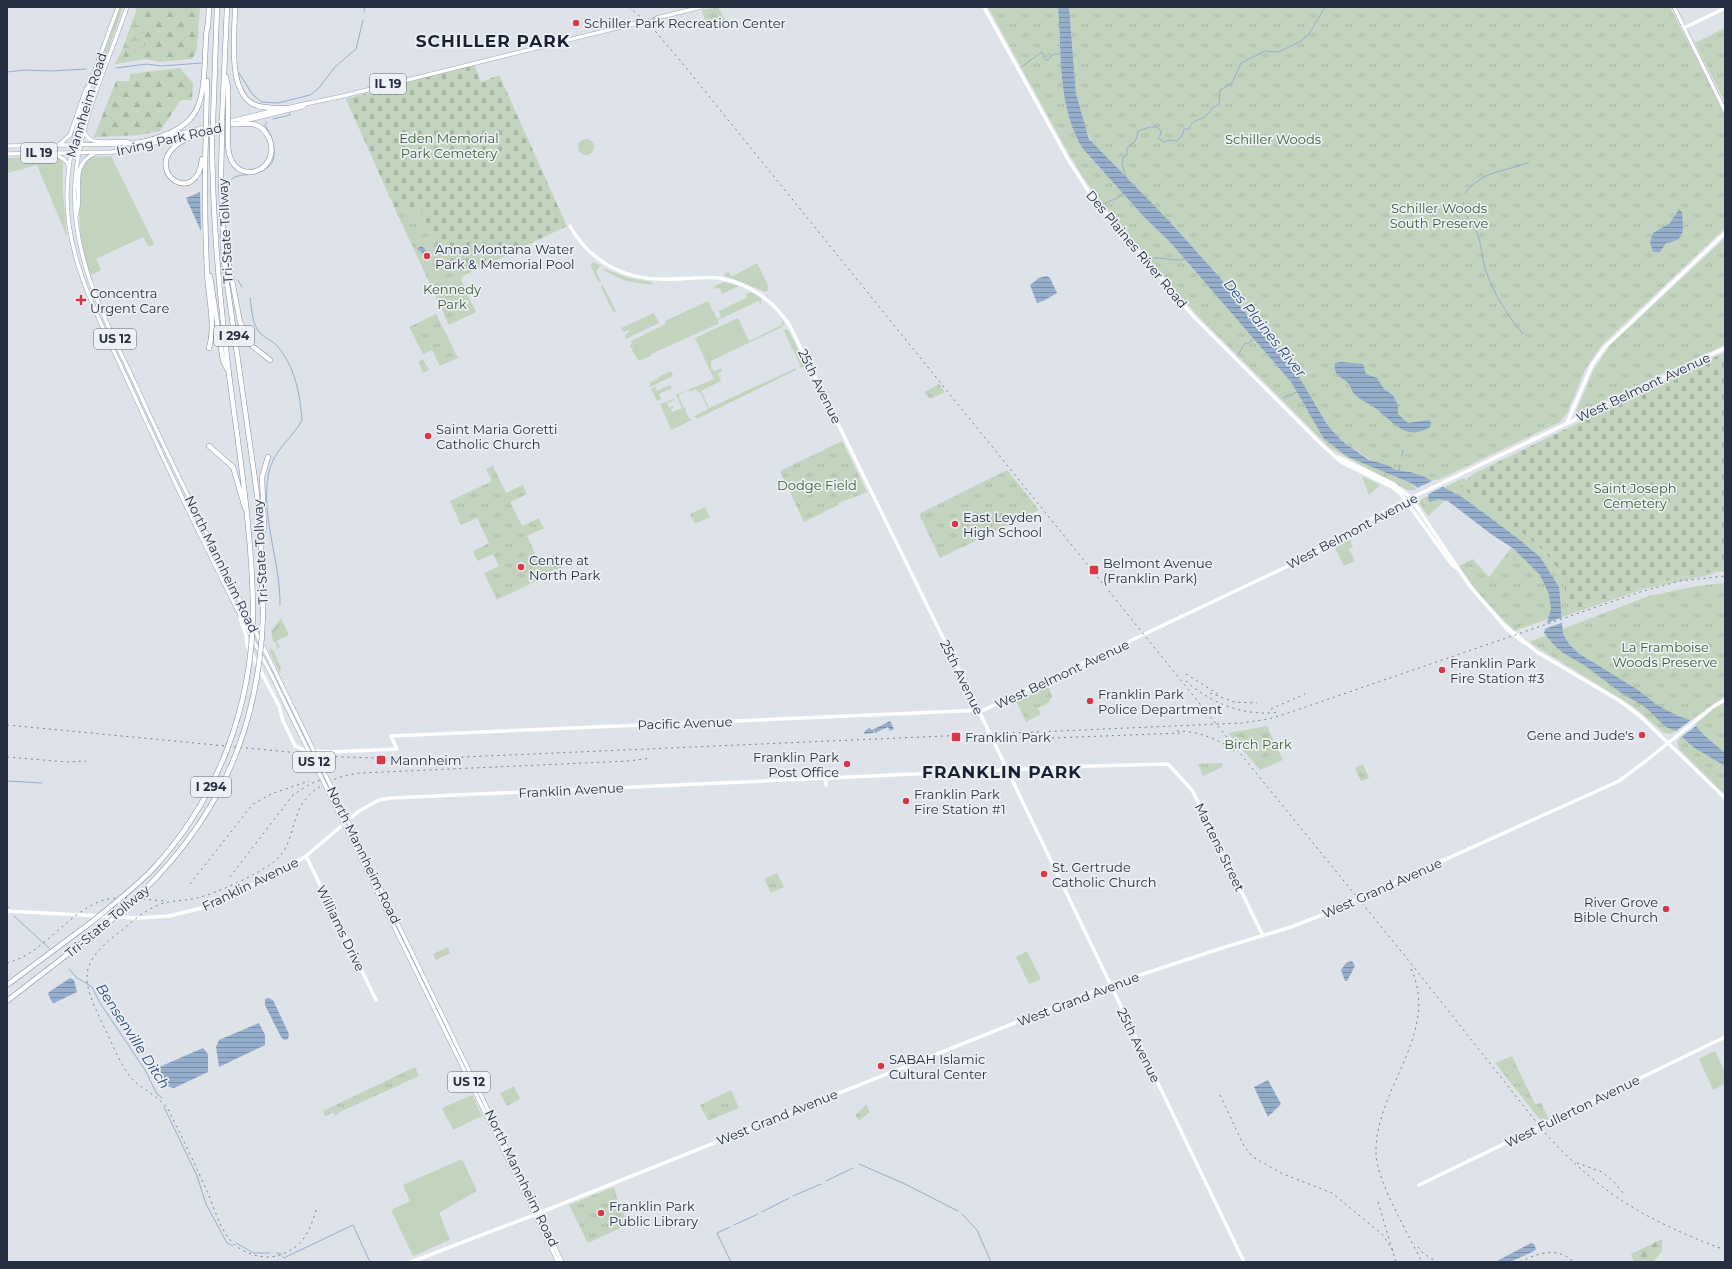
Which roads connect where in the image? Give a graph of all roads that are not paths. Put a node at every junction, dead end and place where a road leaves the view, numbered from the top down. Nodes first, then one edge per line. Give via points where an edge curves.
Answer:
1 (118, 7) edge
2 (127, 7) edge
3 (209, 7) edge
4 (217, 7) edge
5 (227, 7) edge
6 (235, 7) edge
7 (701, 7) edge
8 (984, 7) edge
9 (1674, 7) edge
10 (1725, 8) edge
11 (657, 18) tunnel mouth
12 (641, 22) tunnel mouth
13 (208, 24) junction
14 (1684, 28) junction
15 (224, 71) junction
16 (92, 82) junction
17 (304, 104) junction
18 (287, 108) junction
19 (1725, 110) edge
20 (232, 124) junction
21 (84, 131) junction
22 (204, 134) junction
23 (143, 142) junction
24 (133, 143) junction
25 (59, 145) junction
26 (72, 145) junction
27 (81, 145) junction
28 (7, 146) edge
29 (20, 153) junction
30 (70, 153) junction
31 (79, 153) junction
32 (97, 153) junction
33 (7, 154) edge
34 (68, 167) junction
35 (75, 219) junction
36 (222, 224) junction
37 (570, 226) dead end
38 (1725, 233) edge
39 (207, 252) junction
40 (209, 348) dead end
41 (1725, 348) edge
42 (270, 360) dead end
43 (229, 372) junction
44 (1567, 423) junction
45 (155, 426) joint
46 (150, 429) joint
47 (209, 446) dead end
48 (268, 457) dead end
49 (1336, 457) junction
50 (1411, 498) junction
51 (1406, 500) junction
52 (247, 514) junction
53 (261, 540) junction
54 (1456, 568) junction
55 (236, 606) junction
56 (252, 636) junction
57 (247, 645) junction
58 (1725, 700) edge
59 (979, 710) junction
60 (1669, 743) junction
61 (1168, 764) joint
62 (1007, 770) junction
63 (825, 779) junction
64 (826, 785) dead end
65 (1725, 798) edge
66 (306, 856) junction
67 (7, 911) edge
68 (1263, 936) junction
69 (7, 985) edge
70 (1110, 985) junction
71 (376, 1000) dead end
72 (7, 1001) edge
73 (1725, 1037) edge
74 (1419, 1185) dead end
75 (539, 1213) junction
76 (534, 1215) junction
77 (411, 1262) edge
78 (558, 1262) edge
79 (562, 1262) edge
80 (1244, 1262) edge

1 - 16 main road, Mannheim Road / US 12
2 - 21 main road, Mannheim Road / US 12
3 - 13 highway, I 294
4 - 43 highway, Tri-State Tollway / I 294, bridge via 212,185 215,249
5 - 15 highway, Tri-State Tollway / I 294
6 - 18 highway via 234,62 241,94 260,106
7 - 11 main road
8 - 49 main road, Des Plaines River Road via 1069,161 1093,198 1194,317
9 - 14 main road
10 - 14 main road
12 - 17 main road, Irving Park Road / IL 19
13 - 22 highway, I 294, bridge
13 - 23 highway via 203,94 198,108 180,129
14 - 19 main road
15 - 20 highway, bridge via 228,88 229,153 235,166 242,171 251,172 266,165 271,149 264,130 253,124
15 - 36 highway, Tri-State Tollway / I 294, bridge
16 - 25 main road via 86,89 70,135
16 - 26 main road, Mannheim Road / US 12
17 - 18 main road, Irving Park Road / IL 19
17 - 20 main road, Irving Park Road / IL 19 via 302,107
18 - 23 main road, Irving Park Road / IL 19
20 - 22 main road, Irving Park Road / IL 19
21 - 24 main road via 86,138 92,141
21 - 27 main road, Mannheim Road / US 12
22 - 22 highway via 202,163 197,178 186,184 174,180 166,169 168,155 176,145
22 - 32 main road, Irving Park Road / IL 19 via 125,151
22 - 39 highway, I 294
23 - 24 main road, Irving Park Road / IL 19
24 - 27 main road, Irving Park Road / IL 19
25 - 26 main road, Irving Park Road / IL 19
25 - 28 main road, Irving Park Road / IL 19
26 - 27 main road, Irving Park Road / IL 19
26 - 30 main road, Mannheim Road / US 12
27 - 31 main road, Mannheim Road / US 12
29 - 30 main road, Irving Park Road / IL 19
29 - 33 main road, Irving Park Road / IL 19
29 - 34 main road via 29,156 60,156
30 - 31 main road, Irving Park Road / IL 19
30 - 34 main road, Mannheim Road / US 12
31 - 32 main road, Irving Park Road / IL 19
31 - 35 main road, Mannheim Road / US 12 via 75,182
32 - 35 main road via 85,159 80,166 78,210
34 - 46 main road, Mannheim Road / US 12 via 68,220 77,262
35 - 45 main road, Mannheim Road / US 12 via 89,281
36 - 42 highway via 240,322 252,346
36 - 53 highway, Tri-State Tollway / I 294 via 224,262 257,494
37 - 59 main road, 25th Avenue via 581,243 594,256 618,271 650,279 708,277 734,281 760,294 783,315 792,328
38 - 44 main road via 1608,342 1596,359
39 - 40 highway via 212,322
39 - 43 highway, I 294 via 223,361
41 - 44 main road, West Belmont Avenue
43 - 52 highway, Tri-State Tollway / I 294
44 - 50 main road, West Belmont Avenue
45 - 75 main road, North Mannheim Road / US 12, bridge
46 - 55 main road, North Mannheim Road / US 12
47 - 52 highway via 233,467
48 - 53 highway via 262,477 264,527
49 - 50 main road, Des Plaines River Road via 1394,484
49 - 51 main road, Des Plaines River Road via 1353,469 1392,487
50 - 51 main road, West Belmont Avenue
50 - 54 main road, Des Plaines River Road
51 - 54 main road, Des Plaines River Road
51 - 59 main road, West Belmont Avenue via 1309,556
52 - 69 highway, Tri-State Tollway / I 294, bridge via 253,573 253,643 244,699 228,749 208,793 189,823 151,871 89,924
53 - 72 highway, Tri-State Tollway / I 294, bridge via 261,657 252,707 242,739 217,796 203,820 149,886 104,926
54 - 60 main road, Des Plaines River Road via 1514,635 1546,658 1628,707
55 - 56 main road, North Mannheim Road / US 12
55 - 57 main road
56 - 57 main road via 248,639
56 - 76 main road, North Mannheim Road / US 12, bridge
57 - 59 main road, Pacific Avenue via 279,706 295,746 304,750 330,752 397,749 391,736
58 - 60 main road, West Grand Avenue
59 - 62 main road, 25th Avenue
60 - 65 main road, Des Plaines River Road
60 - 68 main road, West Grand Avenue via 1626,776 1605,788 1323,915
61 - 62 main road, Franklin Avenue
61 - 68 main road, Martens Street via 1192,790
62 - 63 main road, Franklin Avenue
62 - 70 main road, 25th Avenue
63 - 64 main road
63 - 66 main road, Franklin Avenue via 391,798 379,800 359,811
66 - 67 main road, Franklin Avenue via 209,906 183,914 138,918
66 - 71 main road, Williams Drive
68 - 70 main road, West Grand Avenue
70 - 75 main road, West Grand Avenue
70 - 80 main road, 25th Avenue
73 - 74 main road, West Fullerton Avenue
75 - 76 main road, West Grand Avenue
75 - 79 main road, North Mannheim Road / US 12
76 - 77 main road, West Grand Avenue
76 - 78 main road, North Mannheim Road / US 12

